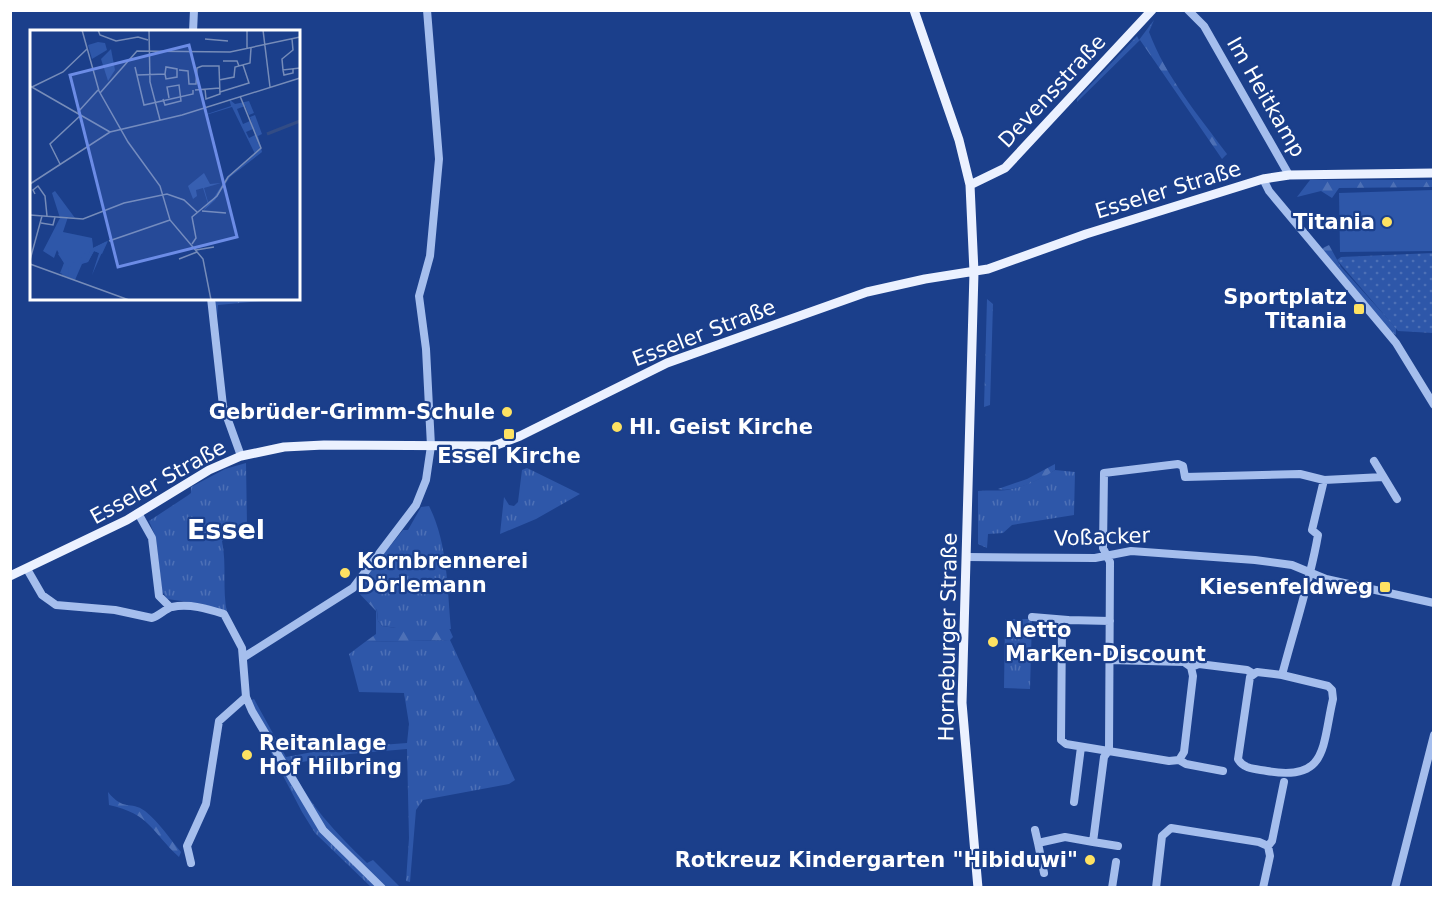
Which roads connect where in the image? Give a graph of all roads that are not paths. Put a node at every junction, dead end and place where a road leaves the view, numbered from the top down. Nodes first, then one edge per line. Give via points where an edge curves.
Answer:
1 (194, 10) edge
2 (427, 10) edge
3 (914, 10) edge
4 (1188, 10) edge
5 (1146, 13) edge
6 (193, 30) edge
7 (1434, 173) edge
8 (1289, 175) junction
9 (1263, 179) junction
10 (970, 184) junction
11 (974, 272) junction
12 (211, 300) edge
13 (1434, 405) edge
14 (431, 446) junction
15 (241, 456) junction
16 (1374, 461) dead end
17 (1383, 477) junction
18 (1324, 480) junction
19 (1397, 499) dead end
20 (138, 513) junction
21 (1108, 556) junction
22 (967, 557) junction
23 (27, 569) junction
24 (1310, 571) junction
25 (10, 576) edge
26 (1434, 603) edge
27 (170, 607) junction
28 (1032, 618) dead end
29 (1068, 620) junction
30 (1110, 621) junction
31 (244, 657) junction
32 (1110, 660) junction
33 (1191, 667) junction
34 (1252, 673) junction
35 (1282, 675) junction
36 (246, 697) junction
37 (1434, 735) edge
38 (1081, 747) junction
39 (1109, 750) junction
40 (1179, 759) junction
41 (1223, 771) dead end
42 (1284, 782) dead end
43 (1074, 802) dead end
44 (1035, 830) dead end
45 (1094, 842) junction
46 (1038, 843) junction
47 (1118, 846) dead end
48 (1268, 846) junction
49 (1116, 862) dead end
50 (191, 863) dead end
51 (1044, 873) dead end
52 (382, 888) edge
53 (978, 888) edge
54 (1112, 888) edge
55 (1156, 888) edge
56 (1263, 888) edge
57 (1395, 888) edge

1 - 6 street
2 - 14 street via 439,159 430,256 419,296
3 - 10 main road, Horneburger Straße via 959,140
4 - 8 street, Im Heitkamp via 1204,26
5 - 10 main road, Devensstraße via 1005,168
7 - 8 main road, Esseler Straße
8 - 9 main road, Esseler Straße
9 - 11 main road, Esseler Straße
9 - 13 street via 1396,343
10 - 11 main road, Horneburger Straße
11 - 14 main road, Esseler Straße via 867,292 667,363 497,445
11 - 22 main road, Horneburger Straße
12 - 15 street via 223,406
14 - 15 main road, Esseler Straße via 294,446
14 - 31 street via 426,480 416,505 353,588
15 - 20 main road, Esseler Straße via 209,470
16 - 17 street
17 - 18 street
17 - 19 street
18 - 21 street via 1300,474 1185,477 1183,466 1178,464 1104,473 1102,549
18 - 24 street via 1312,530 1318,535
20 - 23 main road, Esseler Straße
20 - 27 street via 152,538 159,596
21 - 22 street, Voßacker
21 - 24 street, Voßacker via 1131,551 1255,560
21 - 30 street
22 - 53 main road, Horneburger Straße via 963,720
23 - 25 main road, Esseler Straße
23 - 27 street via 42,595 62,606 115,610 152,618
24 - 26 street, Voßacker via 1326,579
24 - 35 street
27 - 31 street via 202,607 224,614
28 - 29 street
29 - 30 street
29 - 38 street via 1061,629 1060,737 1064,743
30 - 32 street
31 - 36 street
32 - 33 street via 1184,662
32 - 39 street
33 - 34 street via 1198,664
33 - 40 street via 1184,752
34 - 35 street
34 - 35 street via 1238,755 1240,763 1247,768 1298,774 1308,770 1319,757 1333,694 1324,685
36 - 50 street via 219,722 206,804 187,846
36 - 52 street via 322,830
37 - 57 street
38 - 39 street
38 - 43 street
39 - 40 street via 1170,761
39 - 45 street via 1104,757
40 - 41 street
42 - 48 street
44 - 46 street
45 - 46 street via 1065,837
45 - 47 street
46 - 51 street
48 - 55 street via 1171,828 1162,836
48 - 56 street via 1270,856
49 - 54 street

